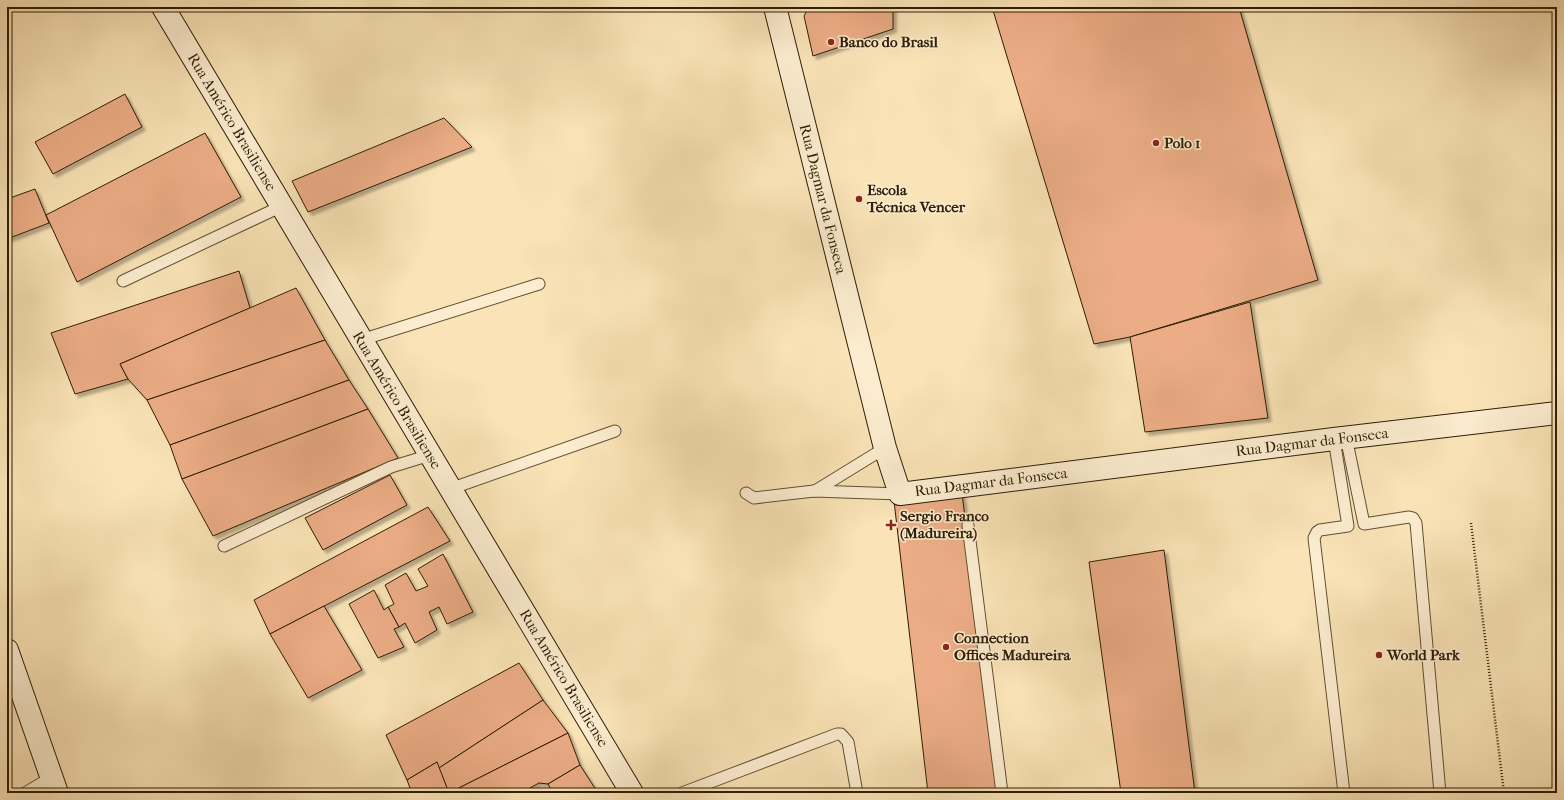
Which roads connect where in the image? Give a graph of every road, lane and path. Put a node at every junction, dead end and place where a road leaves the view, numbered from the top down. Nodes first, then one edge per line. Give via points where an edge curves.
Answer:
1 (164, 7) edge
2 (775, 7) edge
3 (282, 206) junction
4 (123, 281) dead end
5 (538, 284) dead end
6 (362, 340) junction
7 (1557, 413) edge
8 (615, 431) dead end
9 (1340, 438) junction
10 (885, 448) junction
11 (430, 455) junction
12 (450, 489) junction
13 (814, 491) junction
14 (746, 493) dead end
15 (900, 494) junction
16 (1470, 523) dead end
17 (1364, 524) junction
18 (968, 525) dead end
19 (1348, 526) junction
20 (224, 546) dead end
21 (7, 650) edge
22 (55, 785) edge
23 (25, 793) edge
24 (632, 793) edge
25 (682, 793) edge
26 (857, 793) edge
27 (1002, 793) edge
28 (1344, 793) edge
29 (1440, 793) edge
30 (1504, 793) edge

1 - 3 street, Rua Américo Brasiliense
2 - 10 street, Rua Dagmar da Fonseca
3 - 4 lane
3 - 6 street, Rua Américo Brasiliense
5 - 6 lane
6 - 11 street, Rua Américo Brasiliense
7 - 9 street, Rua Dagmar da Fonseca
8 - 12 lane
9 - 15 street, Rua Dagmar da Fonseca
9 - 17 lane
9 - 19 lane
10 - 13 lane
10 - 15 street, Rua Dagmar da Fonseca
11 - 12 street, Rua Américo Brasiliense
11 - 20 lane via 391,467
12 - 24 street, Rua Américo Brasiliense
13 - 14 lane via 754,498
13 - 15 lane
16 - 30 path
17 - 19 lane
17 - 29 lane via 1409,517 1416,523
18 - 27 lane
19 - 28 lane via 1320,530 1314,538
21 - 22 street
22 - 23 lane
25 - 26 lane via 841,734 848,742

